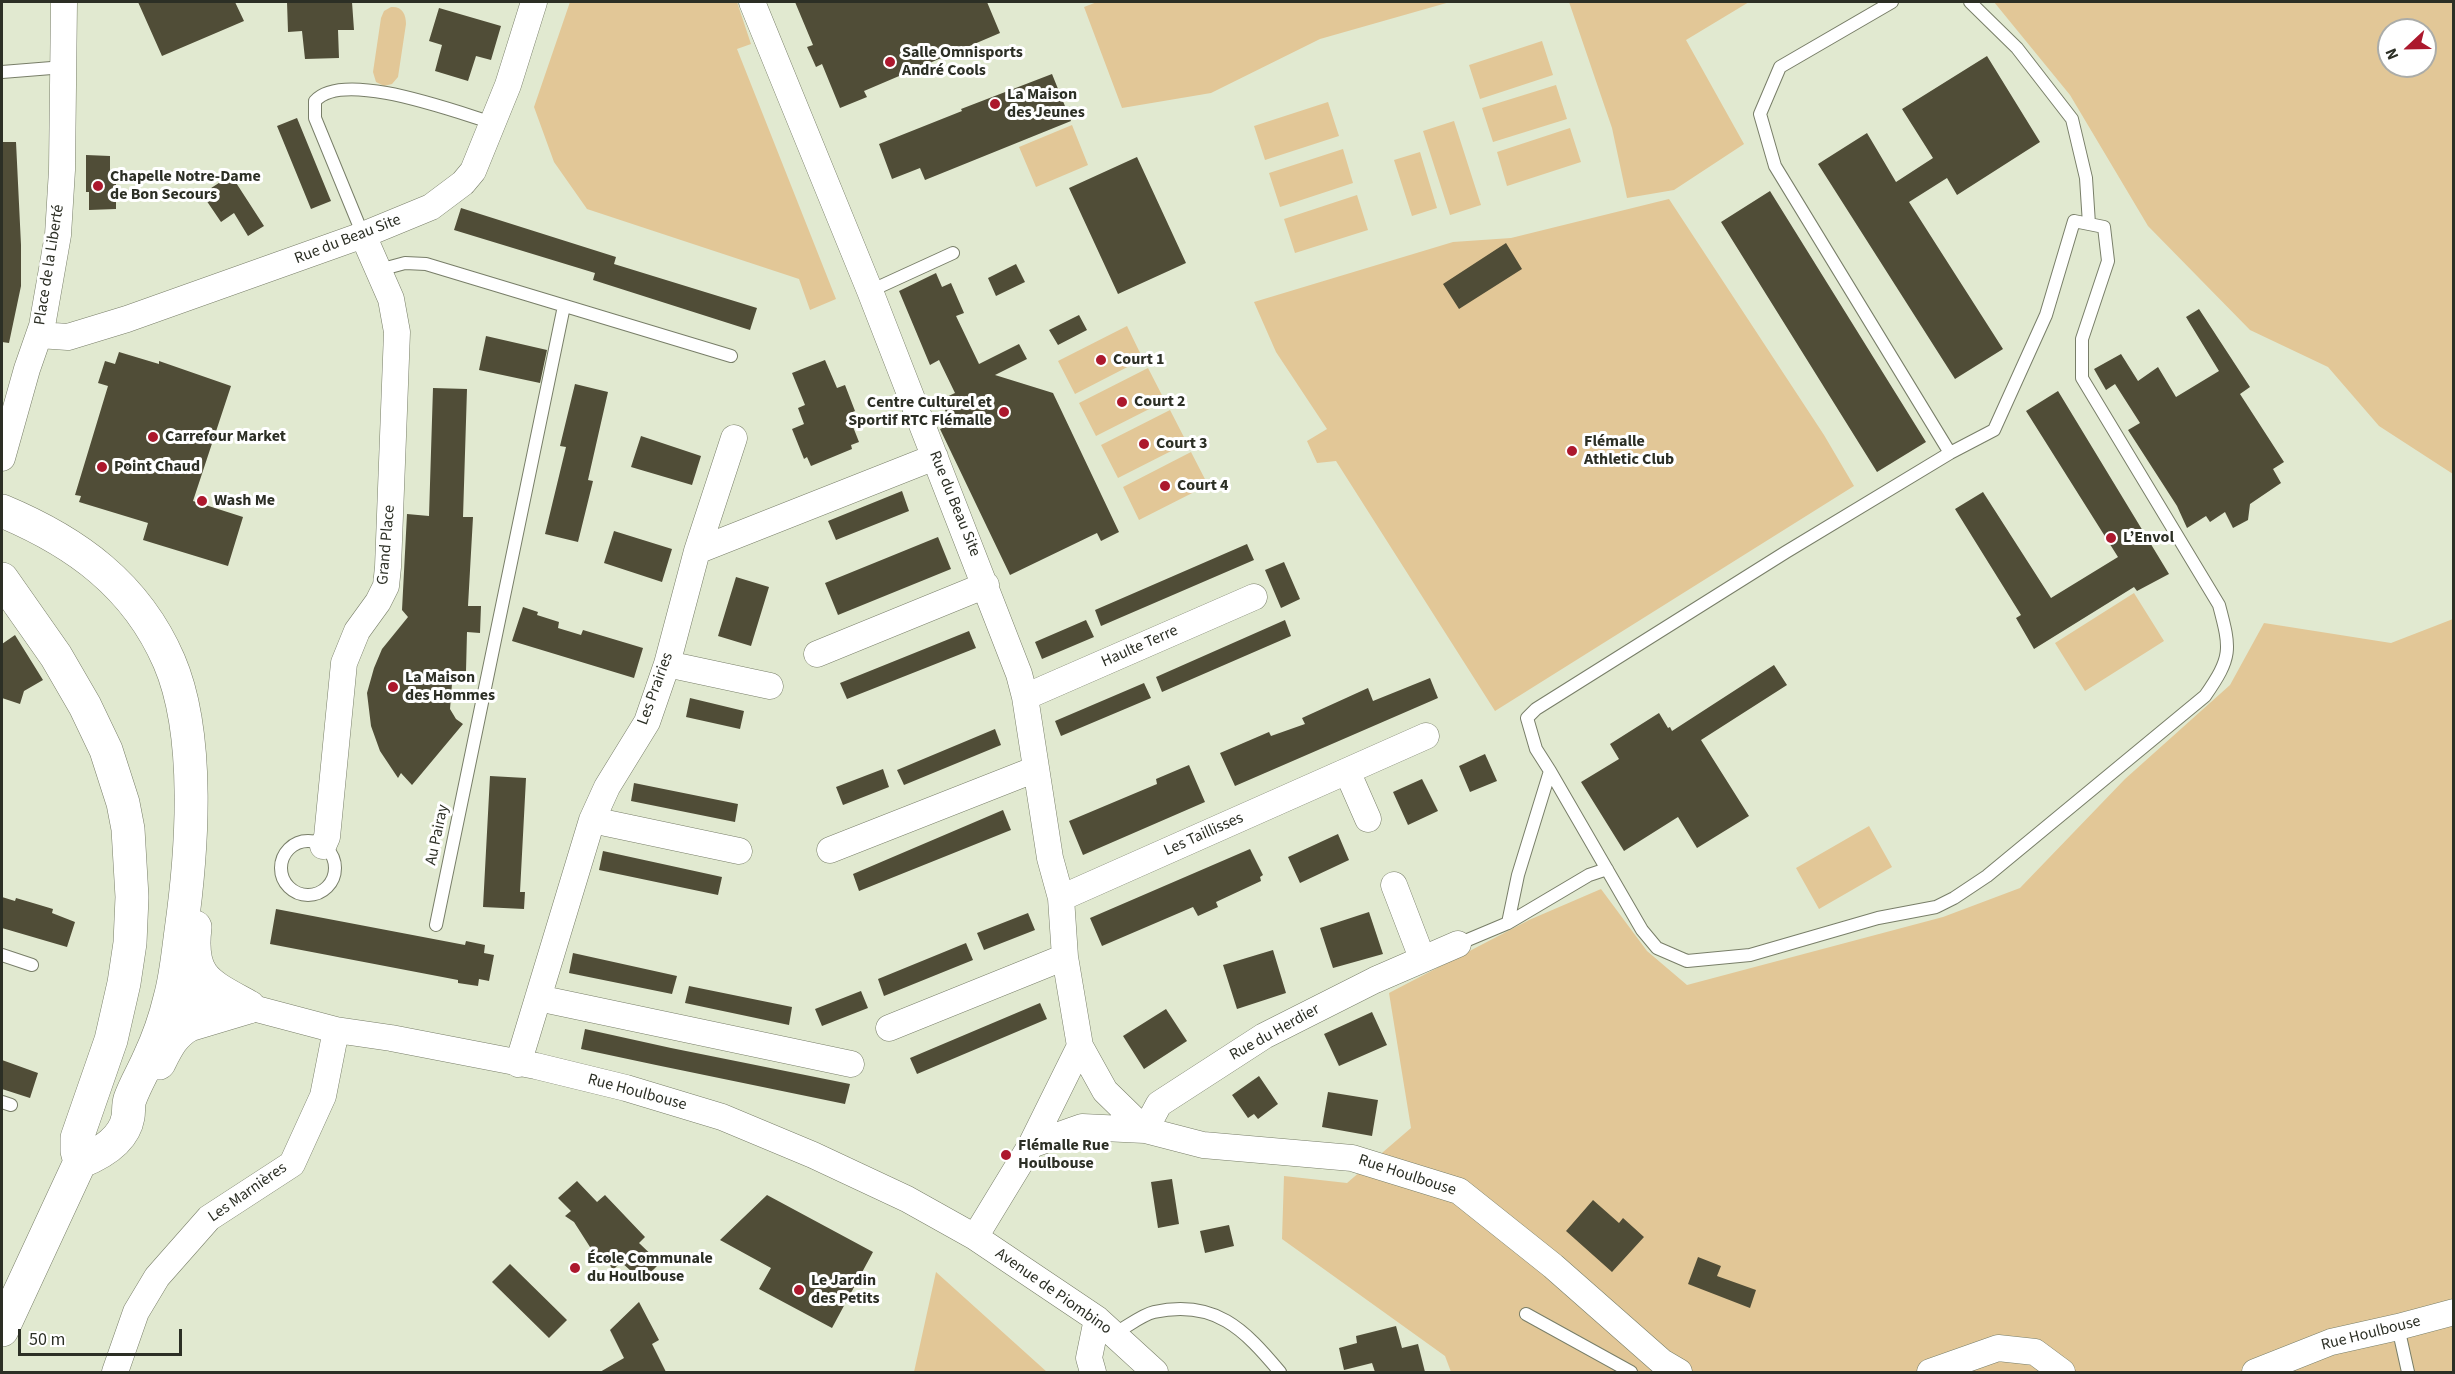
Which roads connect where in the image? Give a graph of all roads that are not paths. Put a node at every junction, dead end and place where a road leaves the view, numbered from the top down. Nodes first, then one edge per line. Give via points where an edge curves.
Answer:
1 (64, 2) edge
2 (534, 2) edge
3 (752, 2) edge
4 (1892, 2) edge
5 (1970, 2) edge
6 (64, 67) junction
7 (2, 72) edge
8 (493, 123) junction
9 (2089, 224) junction
10 (363, 236) junction
11 (953, 253) dead end
12 (379, 270) junction
13 (870, 291) junction
14 (564, 306) junction
15 (39, 335) junction
16 (731, 356) dead end
17 (734, 438) dead end
18 (1950, 453) junction
19 (935, 457) junction
20 (2, 458) edge
21 (2, 511) edge
22 (697, 551) junction
23 (2, 579) edge
24 (986, 585) junction
25 (1254, 597) dead end
26 (14, 614) edge
27 (817, 654) dead end
28 (667, 664) junction
29 (771, 686) dead end
30 (1025, 697) junction
31 (1426, 736) dead end
32 (1036, 769) junction
33 (1347, 771) junction
34 (1550, 771) junction
35 (1368, 819) dead end
36 (592, 820) junction
37 (190, 827) junction
38 (323, 846) junction
39 (830, 850) dead end
40 (739, 851) dead end
41 (1607, 869) junction
42 (1394, 885) dead end
43 (1061, 898) junction
44 (131, 921) junction
45 (1508, 923) junction
46 (436, 925) dead end
47 (1458, 944) joint
48 (2, 955) edge
49 (1065, 957) junction
50 (1422, 958) junction
51 (32, 965) dead end
52 (171, 995) junction
53 (538, 998) junction
54 (249, 1007) junction
55 (117, 1017) junction
56 (888, 1028) dead end
57 (336, 1030) junction
58 (1080, 1046) junction
59 (518, 1064) junction
60 (851, 1064) dead end
61 (128, 1119) junction
62 (1145, 1130) junction
63 (1031, 1145) junction
64 (80, 1162) junction
65 (975, 1237) junction
66 (2454, 1312) edge
67 (1526, 1314) dead end
68 (1105, 1327) junction
69 (2398, 1327) junction
70 (2, 1330) edge
71 (115, 1372) edge
72 (1093, 1372) edge
73 (1155, 1372) edge
74 (1280, 1372) edge
75 (1631, 1372) edge
76 (1679, 1372) edge
77 (1930, 1372) edge
78 (2062, 1372) edge
79 (2255, 1372) edge
80 (2408, 1372) edge

1 - 6 street, Place de la Liberté
2 - 8 street, Rue du Beau Site
3 - 13 street, Rue du Beau Site
4 - 18 lane via 1780,68 1760,114 1775,166
5 - 9 lane via 2017,48 2072,120 2086,178
6 - 7 lane
6 - 15 street, Place de la Liberté via 59,224 50,291
8 - 10 street, Rue du Beau Site via 473,171 463,183 431,207
8 - 10 lane via 403,95 363,90 327,91 320,95 315,101 315,118
9 - 18 lane via 2074,221 2046,315 1994,430
9 - 41 lane via 2104,227 2108,261 2082,339 2082,378 2219,605 2229,641 2223,670 2205,696 1987,876 1936,907 1878,918 1750,955 1687,961 1657,948 1642,930
10 - 12 street, Grand Place
10 - 15 street, Rue du Beau Site via 90,331 59,338
11 - 13 lane
12 - 14 lane via 405,263 426,264
12 - 38 street, Grand Place via 397,332 388,567 386,586 357,631 345,663
13 - 19 street, Rue du Beau Site
14 - 16 lane
14 - 46 lane, Au Pairay
15 - 20 street, Place de la Liberté
17 - 22 street, Les Prairies
18 - 34 lane via 1536,709 1527,718 1536,749
19 - 22 street
19 - 24 street, Rue du Beau Site
21 - 37 main road via 73,546 112,578 146,620 176,679 185,719
22 - 28 street, Les Prairies
23 - 26 main road via 9,586
24 - 27 street
24 - 30 street, Rue du Beau Site
25 - 30 street, Haulte Terre
26 - 44 main road via 56,656 106,750 128,829
28 - 29 street
28 - 36 street, Les Prairies via 647,722 607,787
30 - 32 street, Rue du Beau Site
31 - 33 street, Les Taillisses
32 - 39 street
32 - 43 street, Rue du Beau Site via 1050,858
33 - 35 street
33 - 43 street, Les Taillisses
34 - 41 lane
34 - 45 lane via 1518,875
36 - 40 street
36 - 53 street, Les Prairies
37 - 52 main road via 184,910
37 - 54 main road via 202,853 193,953 196,963 211,986
38 - 38 lane via 309,841 288,849 281,875 292,891 310,896 333,880 333,858
41 - 45 lane via 1588,875
42 - 50 street
43 - 49 street, Rue du Beau Site
44 - 52 main road via 144,945 147,978
44 - 55 main road
45 - 47 lane
47 - 50 street, Rue du Herdier
48 - 51 lane
49 - 56 street
49 - 58 street, Rue Houlbouse
50 - 62 street, Rue du Herdier via 1264,1036 1159,1104
52 - 54 street, Rue Houlbouse
52 - 55 main road
52 - 61 main road via 150,1056 129,1100
53 - 59 street, Les Prairies
53 - 60 street
54 - 57 street, Rue Houlbouse
54 - 61 main road via 180,1030 165,1050 139,1107
55 - 64 main road via 77,1138
57 - 59 street, Rue Houlbouse
57 - 71 street, Les Marnières via 324,1096 292,1164 209,1218 157,1277 136,1312
58 - 62 street, Rue Houlbouse via 1105,1091
58 - 63 street
59 - 65 street, Rue Houlbouse via 626,1088 722,1117 907,1199
61 - 64 main road via 104,1151
62 - 63 street, Rue Houlbouse via 1082,1127
62 - 76 street, Rue Houlbouse via 1203,1145 1352,1158 1459,1191 1662,1362
63 - 65 street
64 - 70 main road
65 - 68 street, Avenue de Piombino
66 - 69 street, Rue Houlbouse
67 - 75 lane
68 - 72 street via 1089,1358
68 - 73 street, Avenue de Piombino
68 - 74 lane via 1153,1312 1189,1310 1217,1314 1237,1326
69 - 79 street, Rue Houlbouse via 2331,1341
69 - 80 lane
77 - 78 street via 1998,1348 2035,1352

